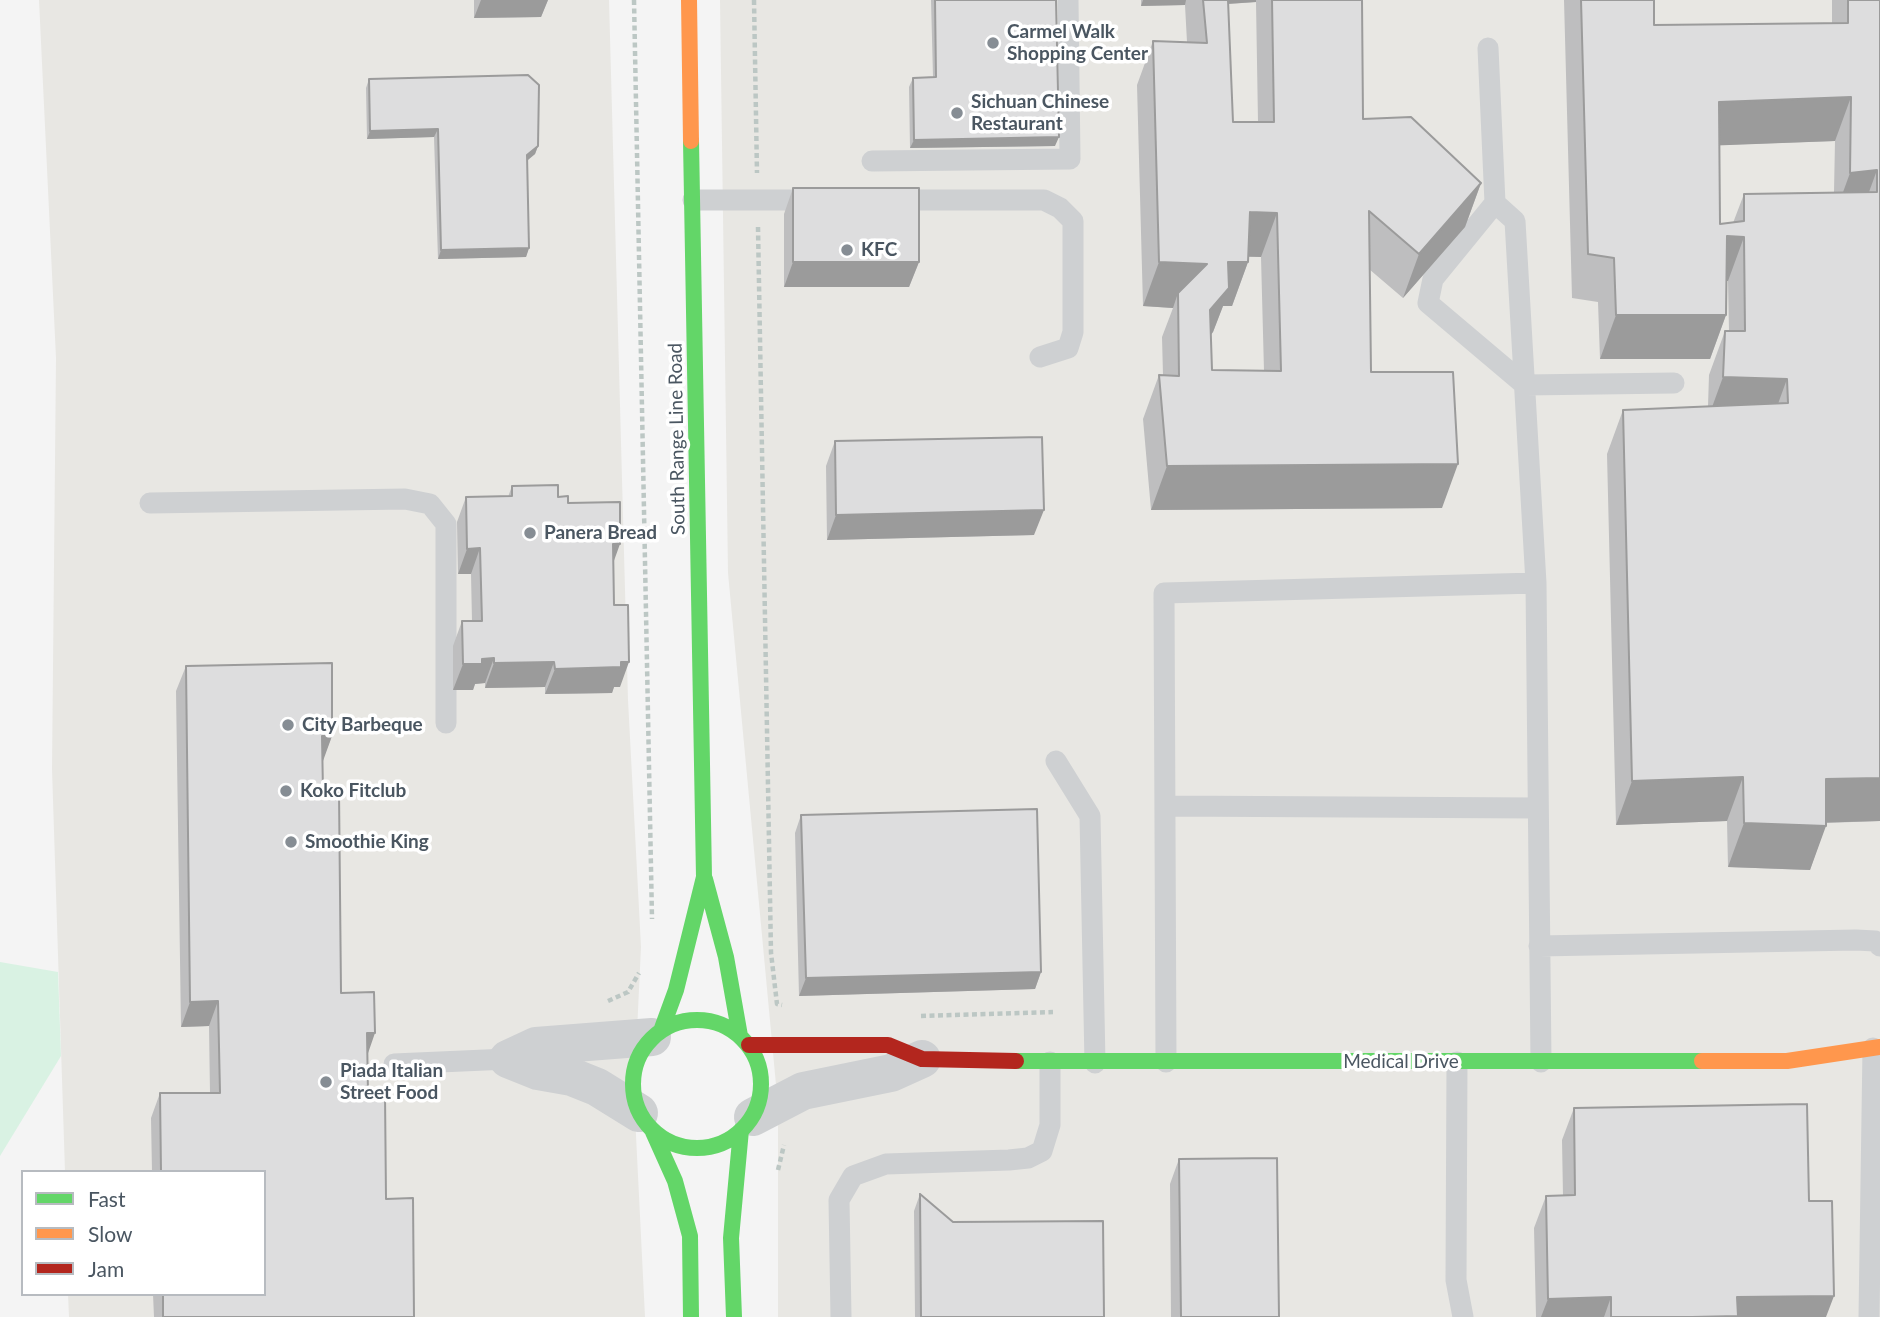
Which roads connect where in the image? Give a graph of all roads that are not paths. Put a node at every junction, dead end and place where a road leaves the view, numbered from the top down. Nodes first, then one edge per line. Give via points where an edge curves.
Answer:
1 (689, 0) edge
2 (1068, 0) edge
3 (1488, 48) dead end
4 (872, 161) dead end
5 (693, 200) junction
6 (839, 200) edge
7 (867, 200) edge
8 (1494, 203) junction
9 (1040, 357) dead end
10 (1674, 383) dead end
11 (1525, 385) junction
12 (150, 503) dead end
13 (1536, 583) junction
14 (446, 723) dead end
15 (1056, 761) dead end
16 (1165, 806) junction
17 (1537, 808) junction
18 (704, 877) junction
19 (1539, 946) junction
20 (1880, 946) edge
21 (657, 1034) junction
22 (745, 1041) junction
23 (1877, 1048) edge
24 (508, 1059) junction
25 (922, 1059) junction
26 (1050, 1062) junction
27 (1166, 1062) junction
28 (1457, 1062) junction
29 (1542, 1062) junction
30 (1095, 1063) junction
31 (394, 1064) dead end
32 (646, 1123) junction
33 (747, 1124) junction
34 (691, 1317) edge
35 (734, 1317) edge
36 (841, 1317) edge
37 (1463, 1317) edge
38 (1869, 1317) edge

1 - 5 main road, South Range Line Road
2 - 4 lane via 1070,159
3 - 8 lane
5 - 6 lane
5 - 18 main road, South Range Line Road
7 - 9 lane via 1044,200 1059,208 1073,221 1073,332 1068,348
8 - 11 lane via 1515,221
8 - 11 lane via 1433,279 1428,303
10 - 11 lane
11 - 13 lane
12 - 14 lane via 405,499 430,504 446,524
13 - 16 lane via 1164,593
13 - 17 lane
15 - 30 lane via 1090,816
16 - 17 lane
16 - 27 lane
17 - 19 lane
18 - 21 main road, South Range Line Road via 676,990
18 - 22 main road, South Range Line Road
19 - 20 lane via 1856,940 1875,941
19 - 29 lane
21 - 22 main road via 694,1019 715,1022
21 - 24 street via 536,1046
21 - 32 main road via 641,1051 633,1071 633,1093
22 - 25 main road, Medical Drive via 888,1045
22 - 33 main road via 758,1062 762,1080 760,1100
23 - 29 main road, Medical Drive via 1787,1061
23 - 38 lane
24 - 31 lane
24 - 32 street via 597,1087
25 - 26 main road, Medical Drive
25 - 33 street, Medical Drive via 891,1073 803,1091
26 - 30 main road, Medical Drive
26 - 36 lane via 1050,1125 1042,1151 1009,1160 886,1164 866,1169 848,1182 838,1208
27 - 28 main road, Medical Drive
27 - 30 main road, Medical Drive
28 - 29 main road, Medical Drive
28 - 37 lane via 1457,1280
32 - 33 main road via 669,1142 688,1148 725,1142
32 - 34 main road via 675,1181 691,1236
33 - 35 main road via 731,1238

